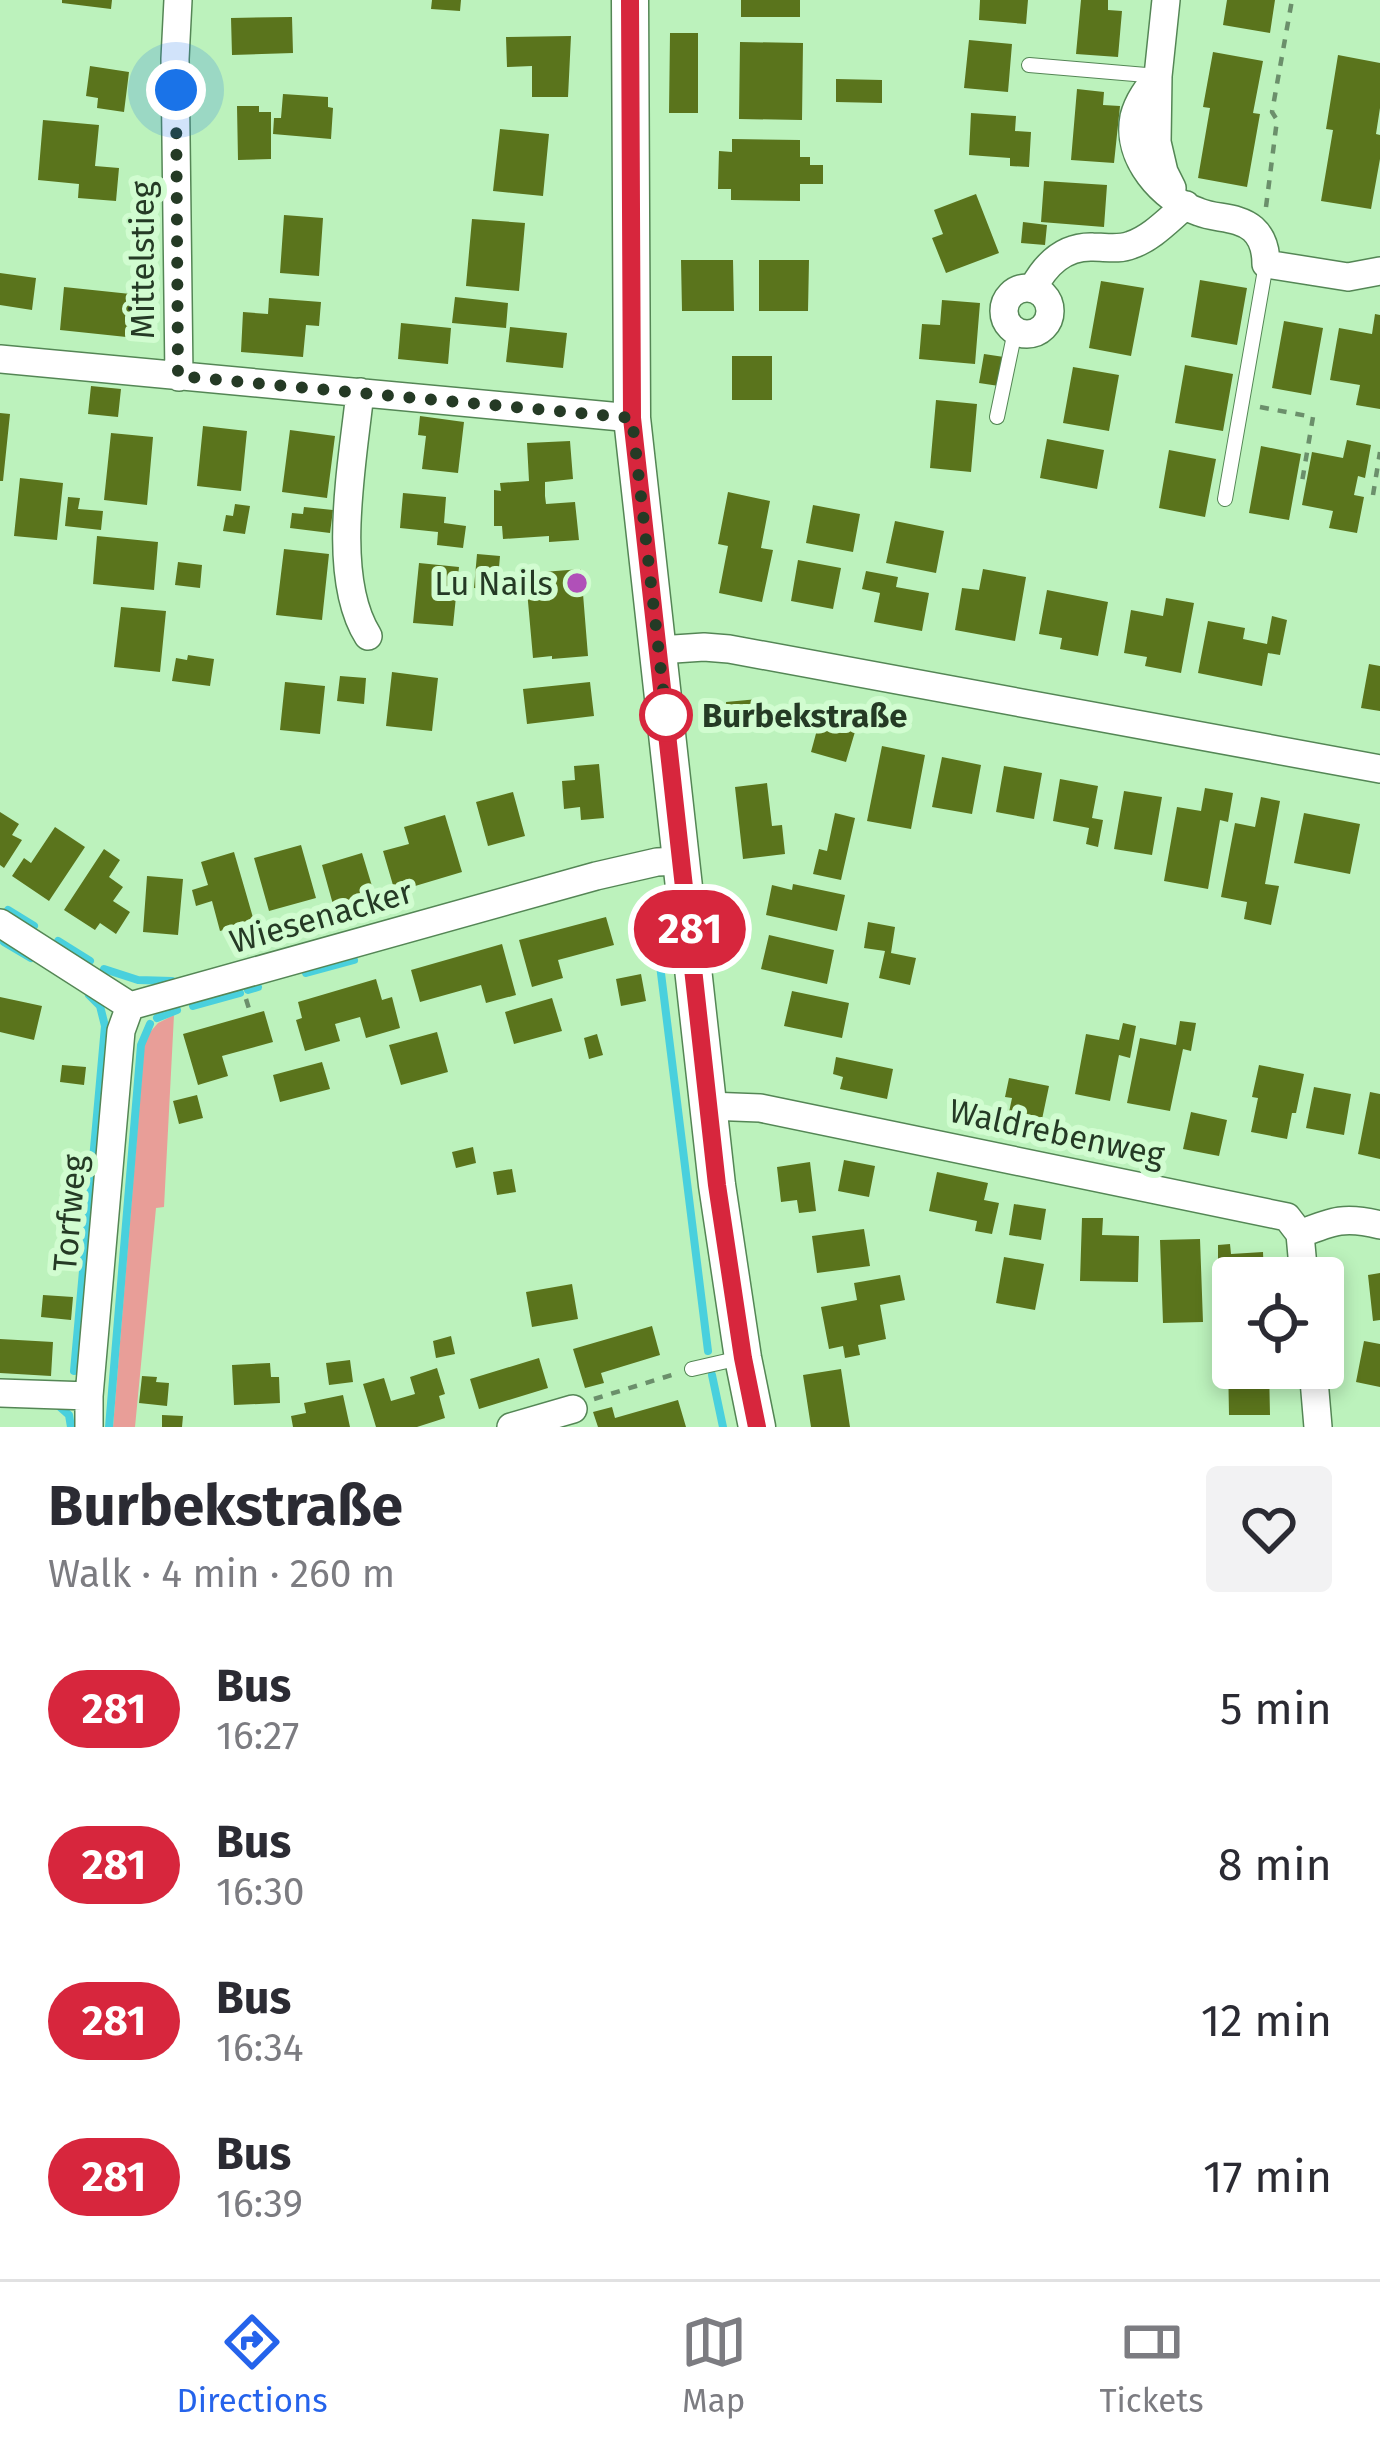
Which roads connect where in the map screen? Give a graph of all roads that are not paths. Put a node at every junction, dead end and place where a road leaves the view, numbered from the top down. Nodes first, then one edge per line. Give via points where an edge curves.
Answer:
1 (178, 0) edge
2 (630, 0) edge
3 (1166, 0) edge
4 (1028, 65) dead end
5 (1158, 76) junction
6 (1186, 205) junction
7 (1267, 264) junction
8 (1380, 271) edge
9 (1015, 331) joint
10 (0, 359) edge
11 (172, 376) junction
12 (360, 392) junction
13 (997, 417) dead end
14 (632, 418) junction
15 (1225, 499) dead end
16 (368, 636) dead end
17 (659, 650) junction
18 (1380, 769) edge
19 (682, 861) junction
20 (0, 923) edge
21 (130, 1006) junction
22 (708, 1106) junction
23 (1380, 1225) edge
24 (1300, 1234) junction
25 (1302, 1257) edge
26 (743, 1358) junction
27 (692, 1369) road end
28 (1315, 1389) edge
29 (0, 1393) edge
30 (89, 1396) junction
31 (573, 1409) road end
32 (89, 1427) edge
33 (511, 1427) edge
34 (757, 1427) edge
35 (1318, 1427) edge

1 - 11 street, Mittelstieg
2 - 14 street
3 - 5 street
4 - 5 lane
5 - 6 street via 1139,104 1133,141 1163,191
6 - 7 street via 1257,233
6 - 9 street via 1135,244 1071,249 1056,259 1034,288 1007,298 1005,317
7 - 8 street via 1348,277
7 - 15 lane
9 - 13 lane
10 - 11 street
11 - 12 street, Mittelstieg
12 - 14 street, Mittelstieg
12 - 16 street via 347,549 355,616
14 - 17 street
17 - 18 street via 729,649
17 - 19 street
19 - 21 street, Wiesenacker via 596,876
19 - 22 street
20 - 21 street
21 - 30 street, Torfweg via 121,1031
22 - 24 street, Waldrebenweg via 760,1108 1287,1217
22 - 26 street
23 - 24 street via 1353,1218
24 - 25 street
26 - 27 lane
26 - 34 street
28 - 35 street
29 - 30 street
30 - 32 street, Torfweg
31 - 33 street

